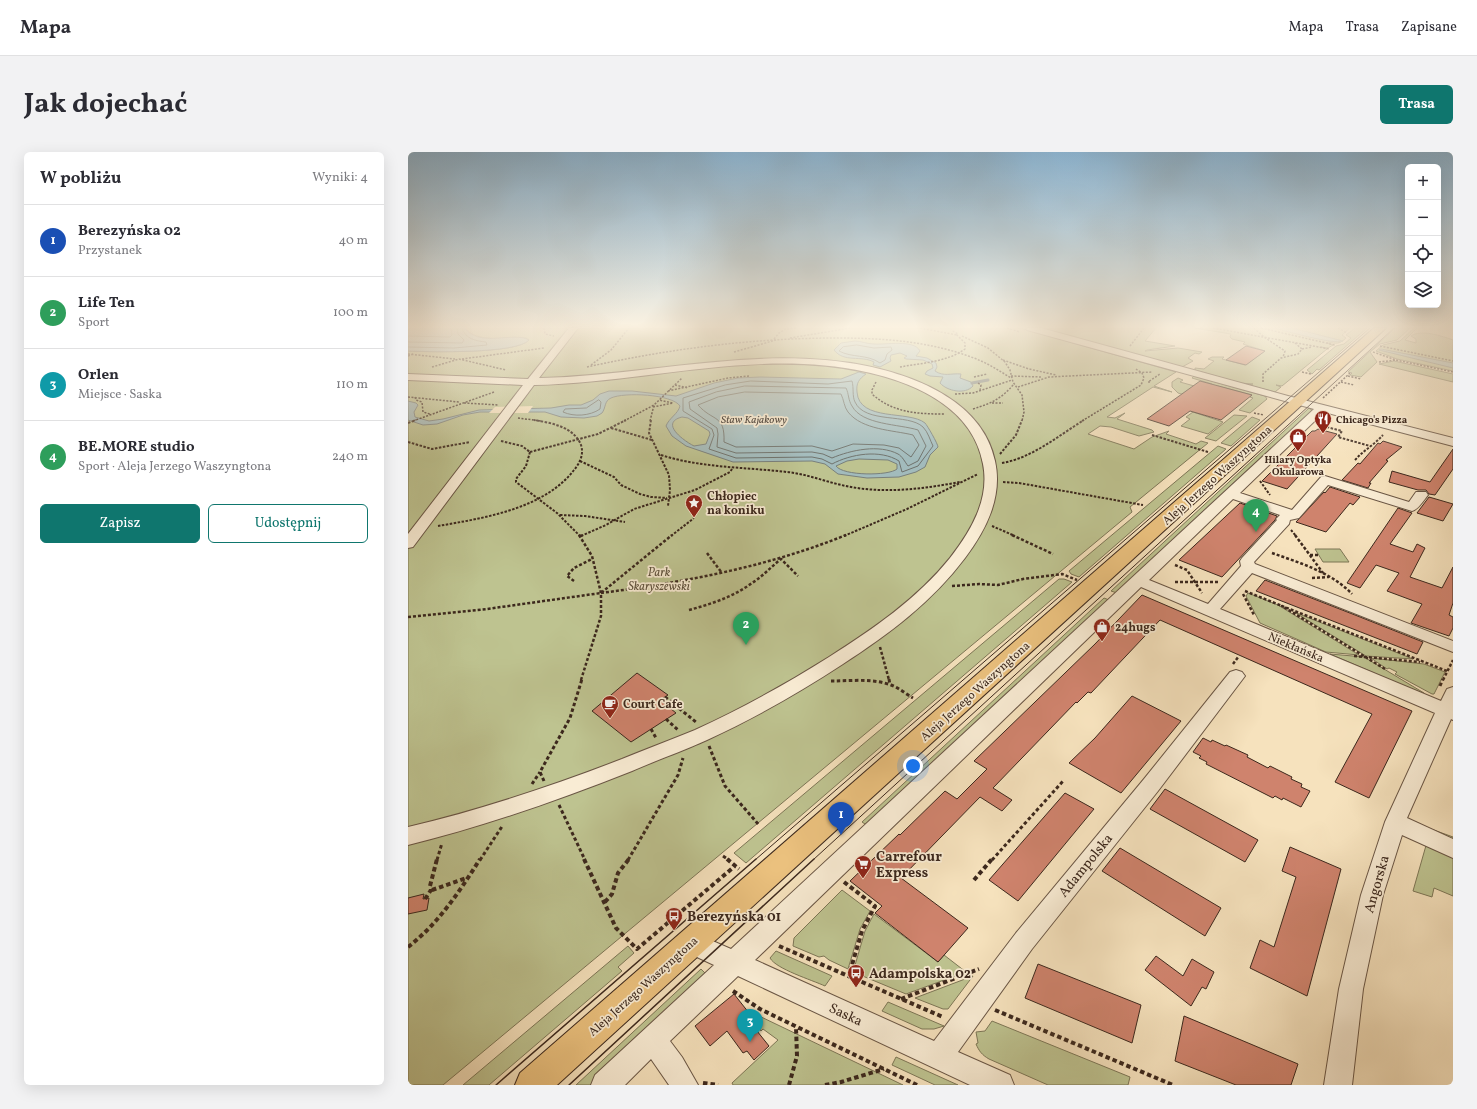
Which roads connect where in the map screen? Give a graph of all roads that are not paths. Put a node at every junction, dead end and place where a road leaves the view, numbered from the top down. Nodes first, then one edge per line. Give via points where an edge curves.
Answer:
1 (539, 372) edge
2 (660, 372) edge
3 (875, 372) edge
4 (1185, 372) edge
5 (1345, 372) edge
6 (408, 377) edge
7 (531, 381) junction
8 (1314, 408) junction
9 (1451, 439) edge
10 (1231, 494) junction
11 (1421, 495) dead end
12 (1287, 517) junction
13 (408, 544) edge
14 (1255, 570) junction
15 (1138, 581) junction
16 (1212, 610) junction
17 (1453, 647) edge
18 (1236, 676) dead end
19 (1447, 701) edge
20 (1395, 822) junction
21 (408, 836) edge
22 (1453, 849) edge
23 (692, 943) junction
24 (734, 963) junction
25 (653, 1040) junction
26 (938, 1057) junction
27 (532, 1085) edge
28 (605, 1085) edge
29 (684, 1085) edge
30 (1000, 1085) edge
31 (1338, 1085) edge

1 - 7 street
2 - 7 street via 575,380
3 - 21 street via 917,384 951,404 975,428 989,463 991,483 986,512 974,536 949,570 924,596 876,635 809,678 776,698 698,729 684,742 552,794 447,827
4 - 8 street
5 - 8 main road, Aleja Jerzego Waszyngtona
6 - 7 street
7 - 13 street
8 - 9 street
8 - 10 street, Aleja Jerzego Waszyngtona
8 - 23 main road, Aleja Jerzego Waszyngtona
10 - 12 street
10 - 15 street, Aleja Jerzego Waszyngtona
11 - 12 street via 1412,507 1325,480 1294,515
12 - 14 street via 1248,561
14 - 16 street
14 - 17 street
15 - 16 street, Niekłańska
15 - 24 street, Aleja Jerzego Waszyngtona
16 - 19 street, Niekłańska via 1255,630
18 - 26 street, Adampolska via 1024,941
19 - 20 street, Angorska
20 - 22 street
20 - 31 street, Angorska via 1361,939 1351,989
23 - 24 street, Saska
23 - 27 main road, Aleja Jerzego Waszyngtona
24 - 25 street, Aleja Jerzego Waszyngtona
24 - 26 street, Saska
25 - 28 street, Aleja Jerzego Waszyngtona
25 - 29 street
26 - 30 street, Saska

